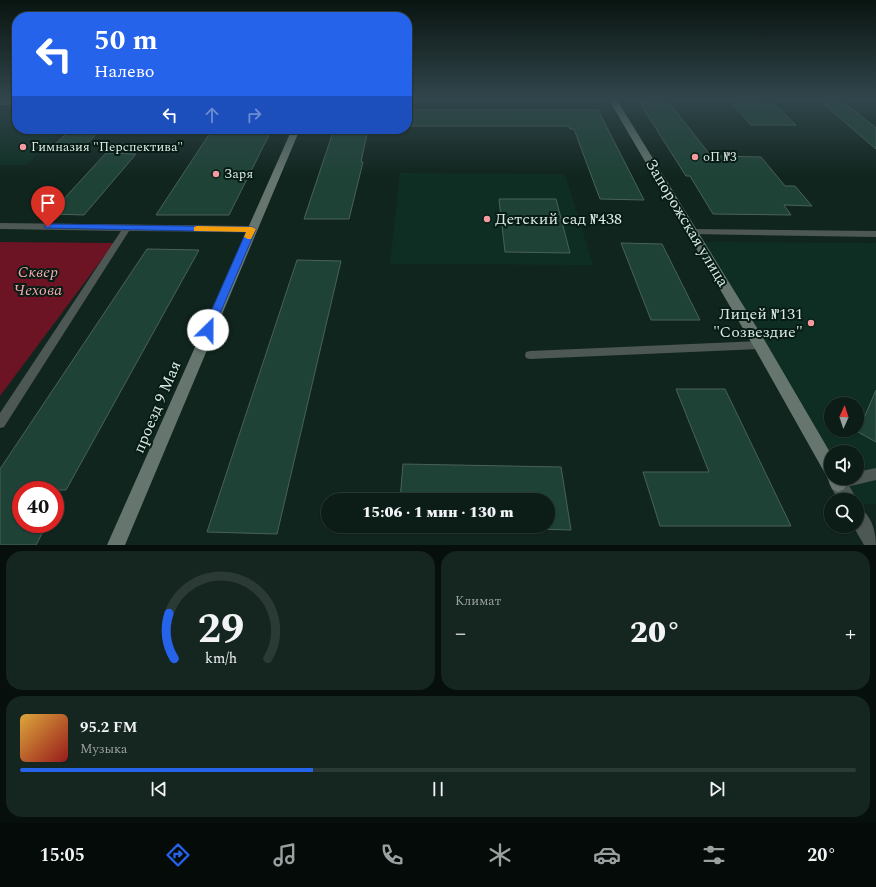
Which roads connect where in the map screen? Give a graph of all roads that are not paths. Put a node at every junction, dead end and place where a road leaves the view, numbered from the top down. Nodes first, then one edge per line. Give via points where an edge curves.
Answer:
1 (628, 125) edge
2 (294, 134) edge
3 (0, 226) edge
4 (127, 228) junction
5 (252, 229) junction
6 (693, 232) junction
7 (876, 234) edge
8 (760, 345) junction
9 (530, 356) dead end
10 (0, 423) edge
11 (824, 458) edge
12 (876, 474) edge
13 (864, 475) edge
14 (864, 528) edge
15 (116, 545) edge
16 (874, 545) edge

1 - 6 street, Запорожская улица
2 - 5 street, проезд 9 Мая
3 - 4 lane
4 - 5 lane
4 - 10 lane
5 - 15 street, проезд 9 Мая
6 - 7 lane
6 - 8 street, Запорожская улица
8 - 9 lane
8 - 11 street, Запорожская улица
12 - 13 lane
14 - 16 street

